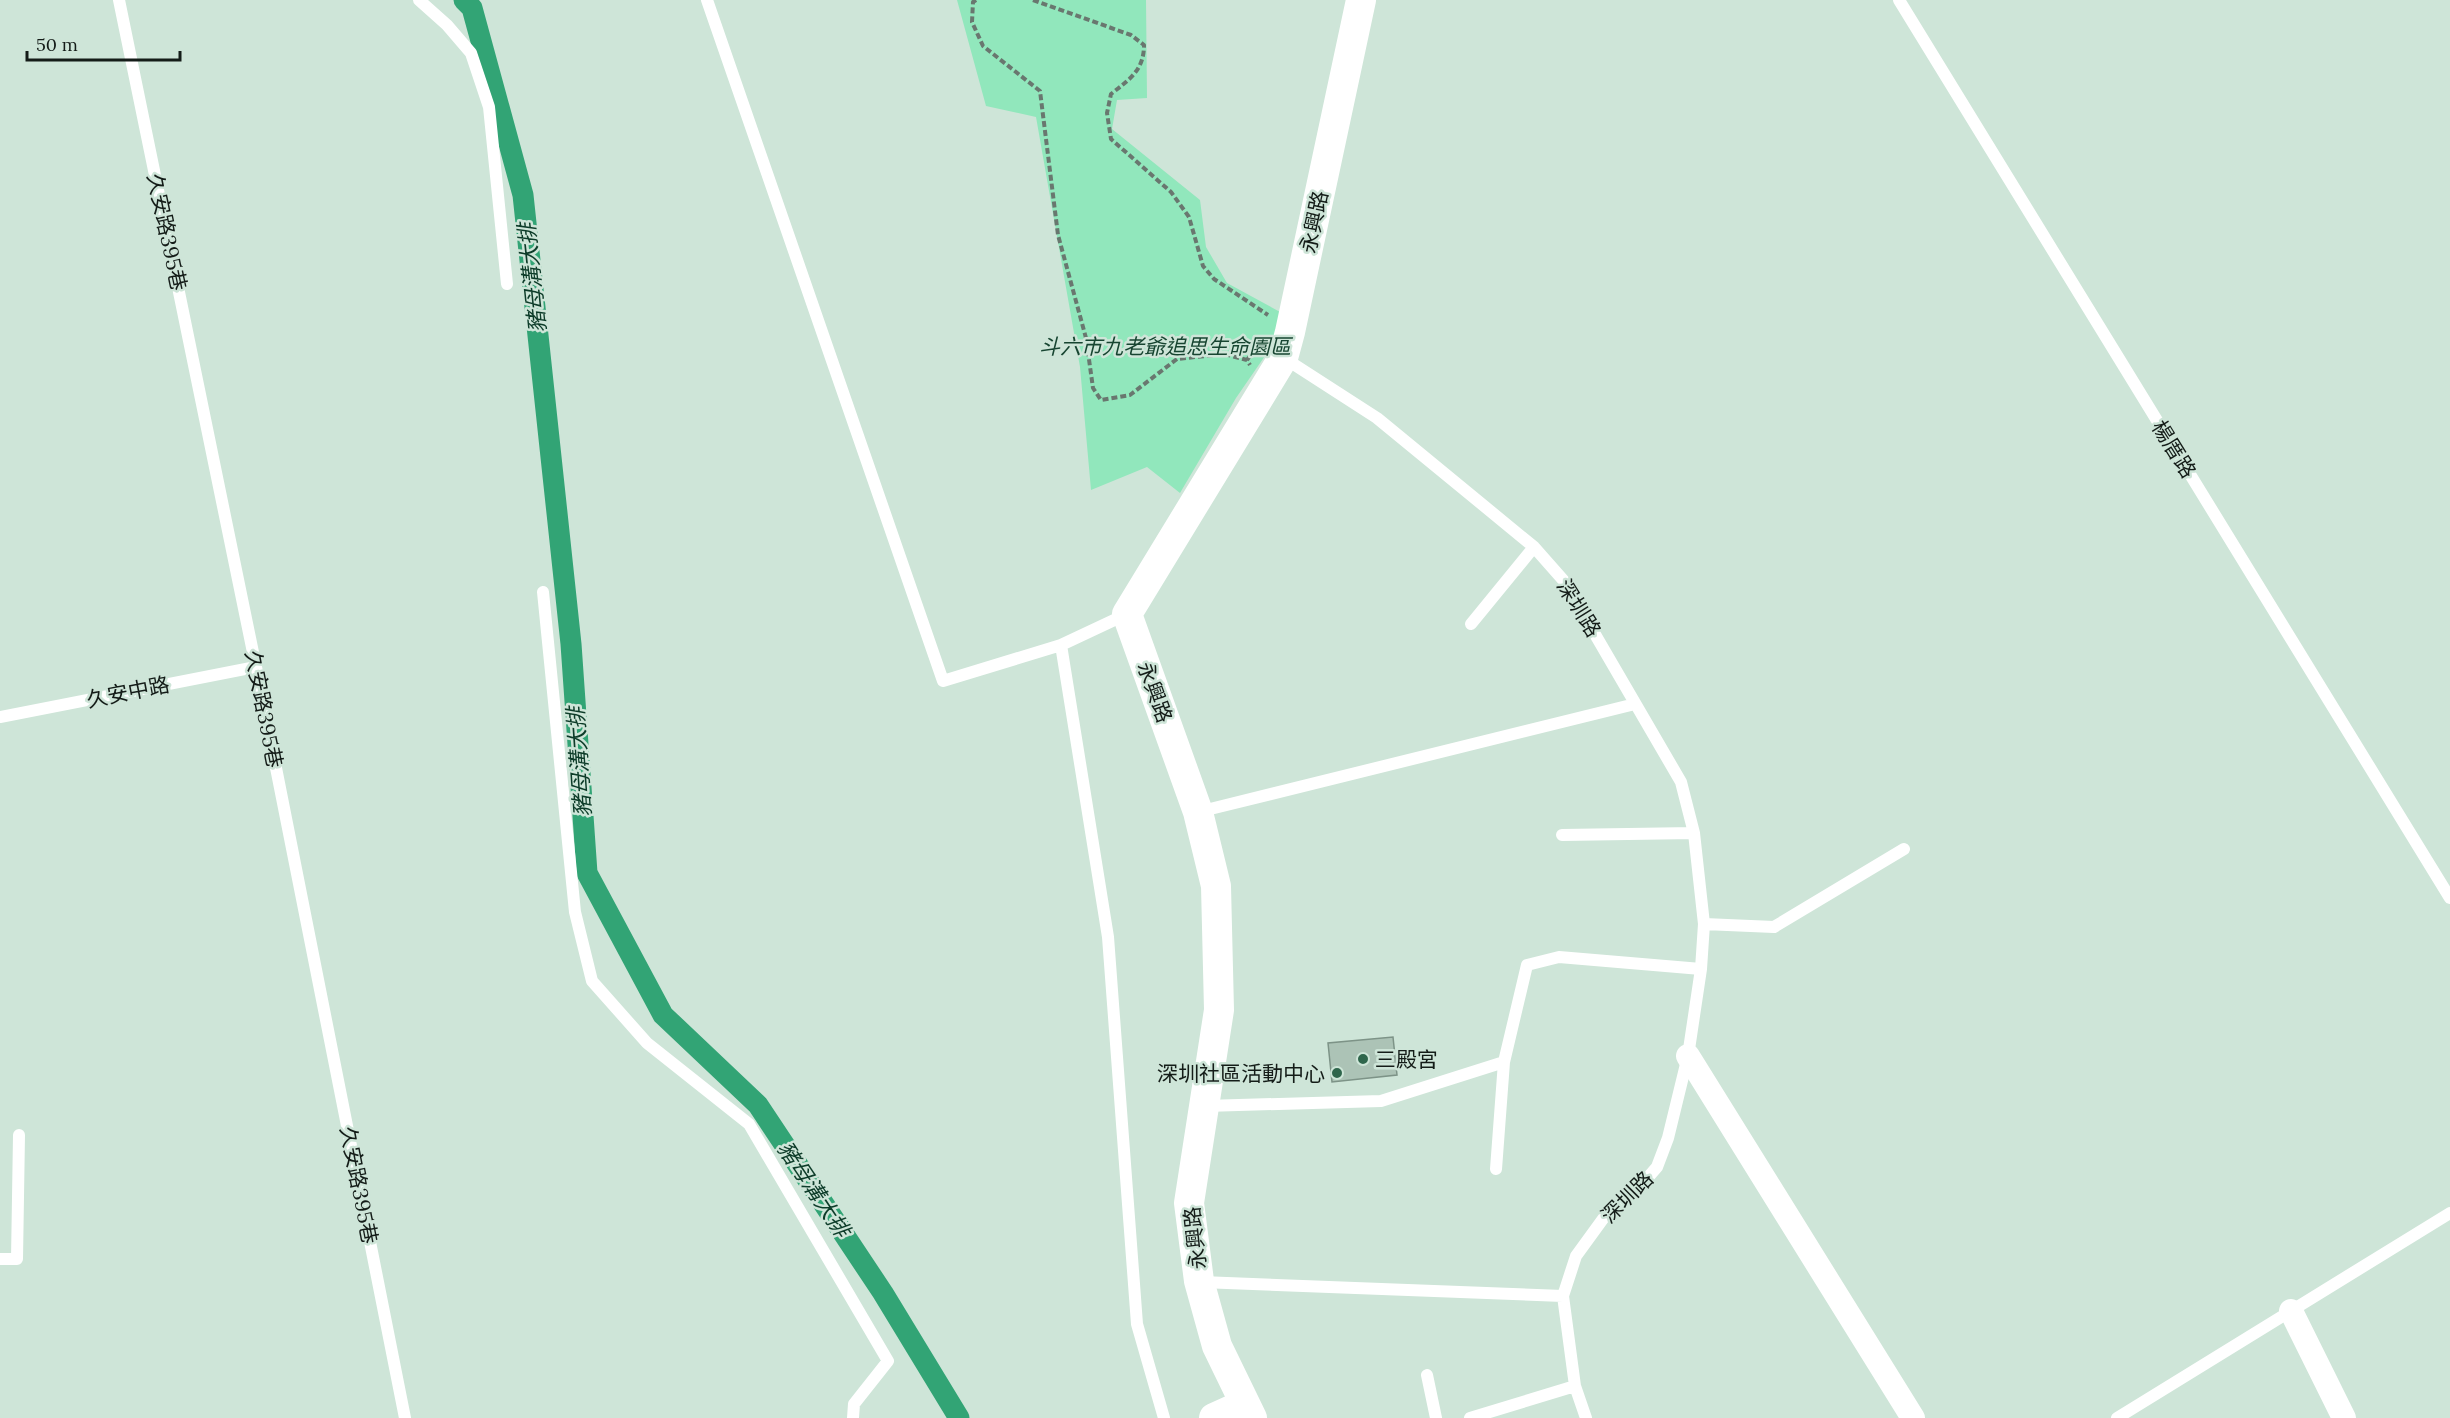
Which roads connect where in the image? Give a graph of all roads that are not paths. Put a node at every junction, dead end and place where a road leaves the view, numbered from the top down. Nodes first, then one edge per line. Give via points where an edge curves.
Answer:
1 (119, 0) edge
2 (419, 0) edge
3 (707, 0) edge
4 (1361, 0) edge
5 (1899, 0) edge
6 (507, 284) dead end
7 (1286, 345) junction
8 (1534, 547) junction
9 (543, 592) dead end
10 (1127, 614) junction
11 (1471, 624) dead end
12 (1061, 645) junction
13 (256, 667) junction
14 (1635, 704) junction
15 (0, 717) edge
16 (1198, 812) junction
17 (1694, 833) junction
18 (1562, 835) dead end
19 (1904, 849) dead end
20 (2450, 898) edge
21 (1704, 924) junction
22 (1701, 969) junction
23 (1688, 1056) junction
24 (1504, 1062) junction
25 (1204, 1106) junction
26 (19, 1135) dead end
27 (1496, 1169) dead end
28 (2450, 1213) edge
29 (0, 1259) edge
30 (1199, 1281) junction
31 (1563, 1296) junction
32 (2291, 1311) junction
33 (1427, 1375) dead end
34 (1575, 1386) junction
35 (1249, 1411) edge
36 (405, 1418) edge
37 (853, 1418) edge
38 (1164, 1418) edge
39 (1214, 1418) edge
40 (1436, 1418) edge
41 (1470, 1418) edge
42 (1586, 1418) edge
43 (1913, 1418) edge
44 (2117, 1418) edge
45 (2344, 1418) edge

1 - 13 lane, 久安路395巷
2 - 6 lane via 471,53 489,107
3 - 12 lane via 943,681
4 - 7 street, 永興路
5 - 20 lane, 楊厝路
7 - 8 lane, 深圳路
7 - 10 street, 永興路
8 - 11 lane
8 - 14 lane, 深圳路 via 1564,581
9 - 37 lane via 575,912 592,981 646,1043 749,1124 888,1361 854,1404
10 - 12 lane
10 - 16 street, 永興路
12 - 38 lane via 1108,937 1137,1323
13 - 15 lane, 久安中路
13 - 36 lane, 久安路395巷
14 - 16 lane
14 - 17 lane, 深圳路 via 1681,782
16 - 25 street, 永興路 via 1216,886 1219,1010
17 - 18 lane
17 - 21 lane, 深圳路
19 - 21 lane via 1774,927
21 - 22 lane, 深圳路
22 - 23 lane, 深圳路
22 - 24 lane via 1559,957 1527,965
23 - 31 lane, 深圳路 via 1657,1167 1637,1190 1608,1212 1576,1256
23 - 43 street
24 - 25 lane via 1381,1101
24 - 27 lane
25 - 30 street, 永興路 via 1189,1203
26 - 29 lane via 17,1259
28 - 32 lane
30 - 31 lane
30 - 35 street, 永興路 via 1217,1346
31 - 34 lane, 深圳路
32 - 44 lane
32 - 45 street
33 - 40 lane
34 - 41 lane
34 - 42 lane, 深圳路
35 - 39 street

